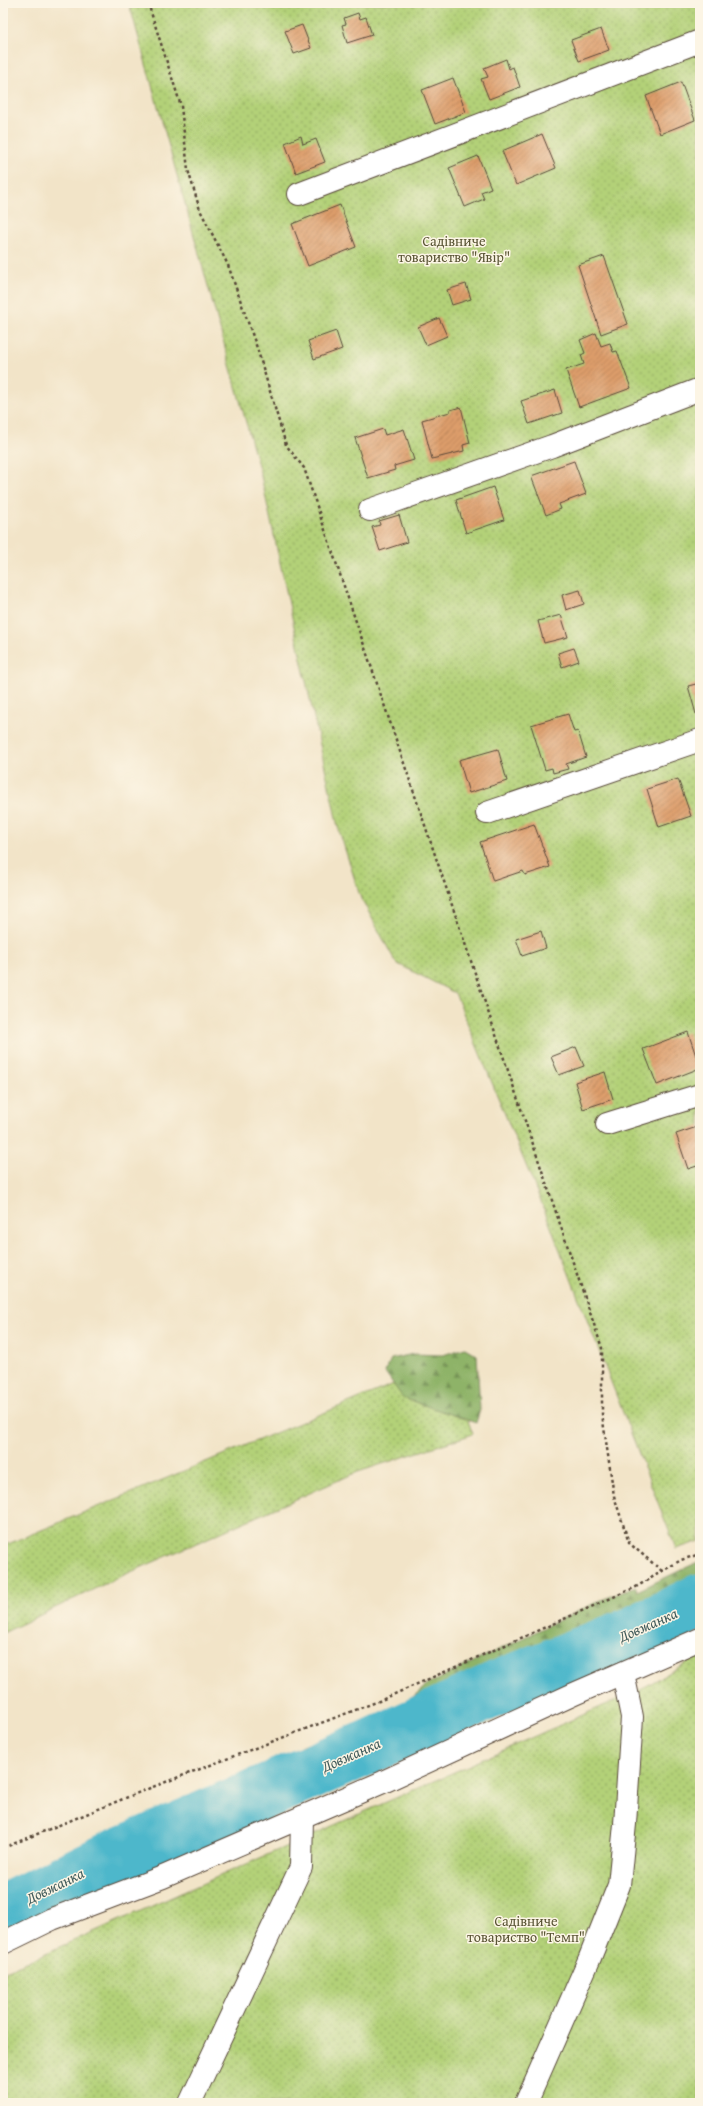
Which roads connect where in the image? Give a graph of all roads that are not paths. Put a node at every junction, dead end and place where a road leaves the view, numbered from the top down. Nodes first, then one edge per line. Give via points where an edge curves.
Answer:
1 (700, 41) edge
2 (299, 194) dead end
3 (700, 389) edge
4 (370, 510) dead end
5 (700, 740) edge
6 (487, 813) dead end
7 (700, 1095) edge
8 (607, 1124) dead end
9 (700, 1639) edge
10 (623, 1673) junction
11 (302, 1817) junction
12 (3, 1943) edge
13 (190, 2103) edge
14 (526, 2103) edge

1 - 2 street
3 - 4 street via 552,446
5 - 6 street
7 - 8 street
9 - 10 street
10 - 11 street
10 - 14 street via 632,1717 619,1885
11 - 12 street via 163,1877 52,1919
11 - 13 street via 301,1867

